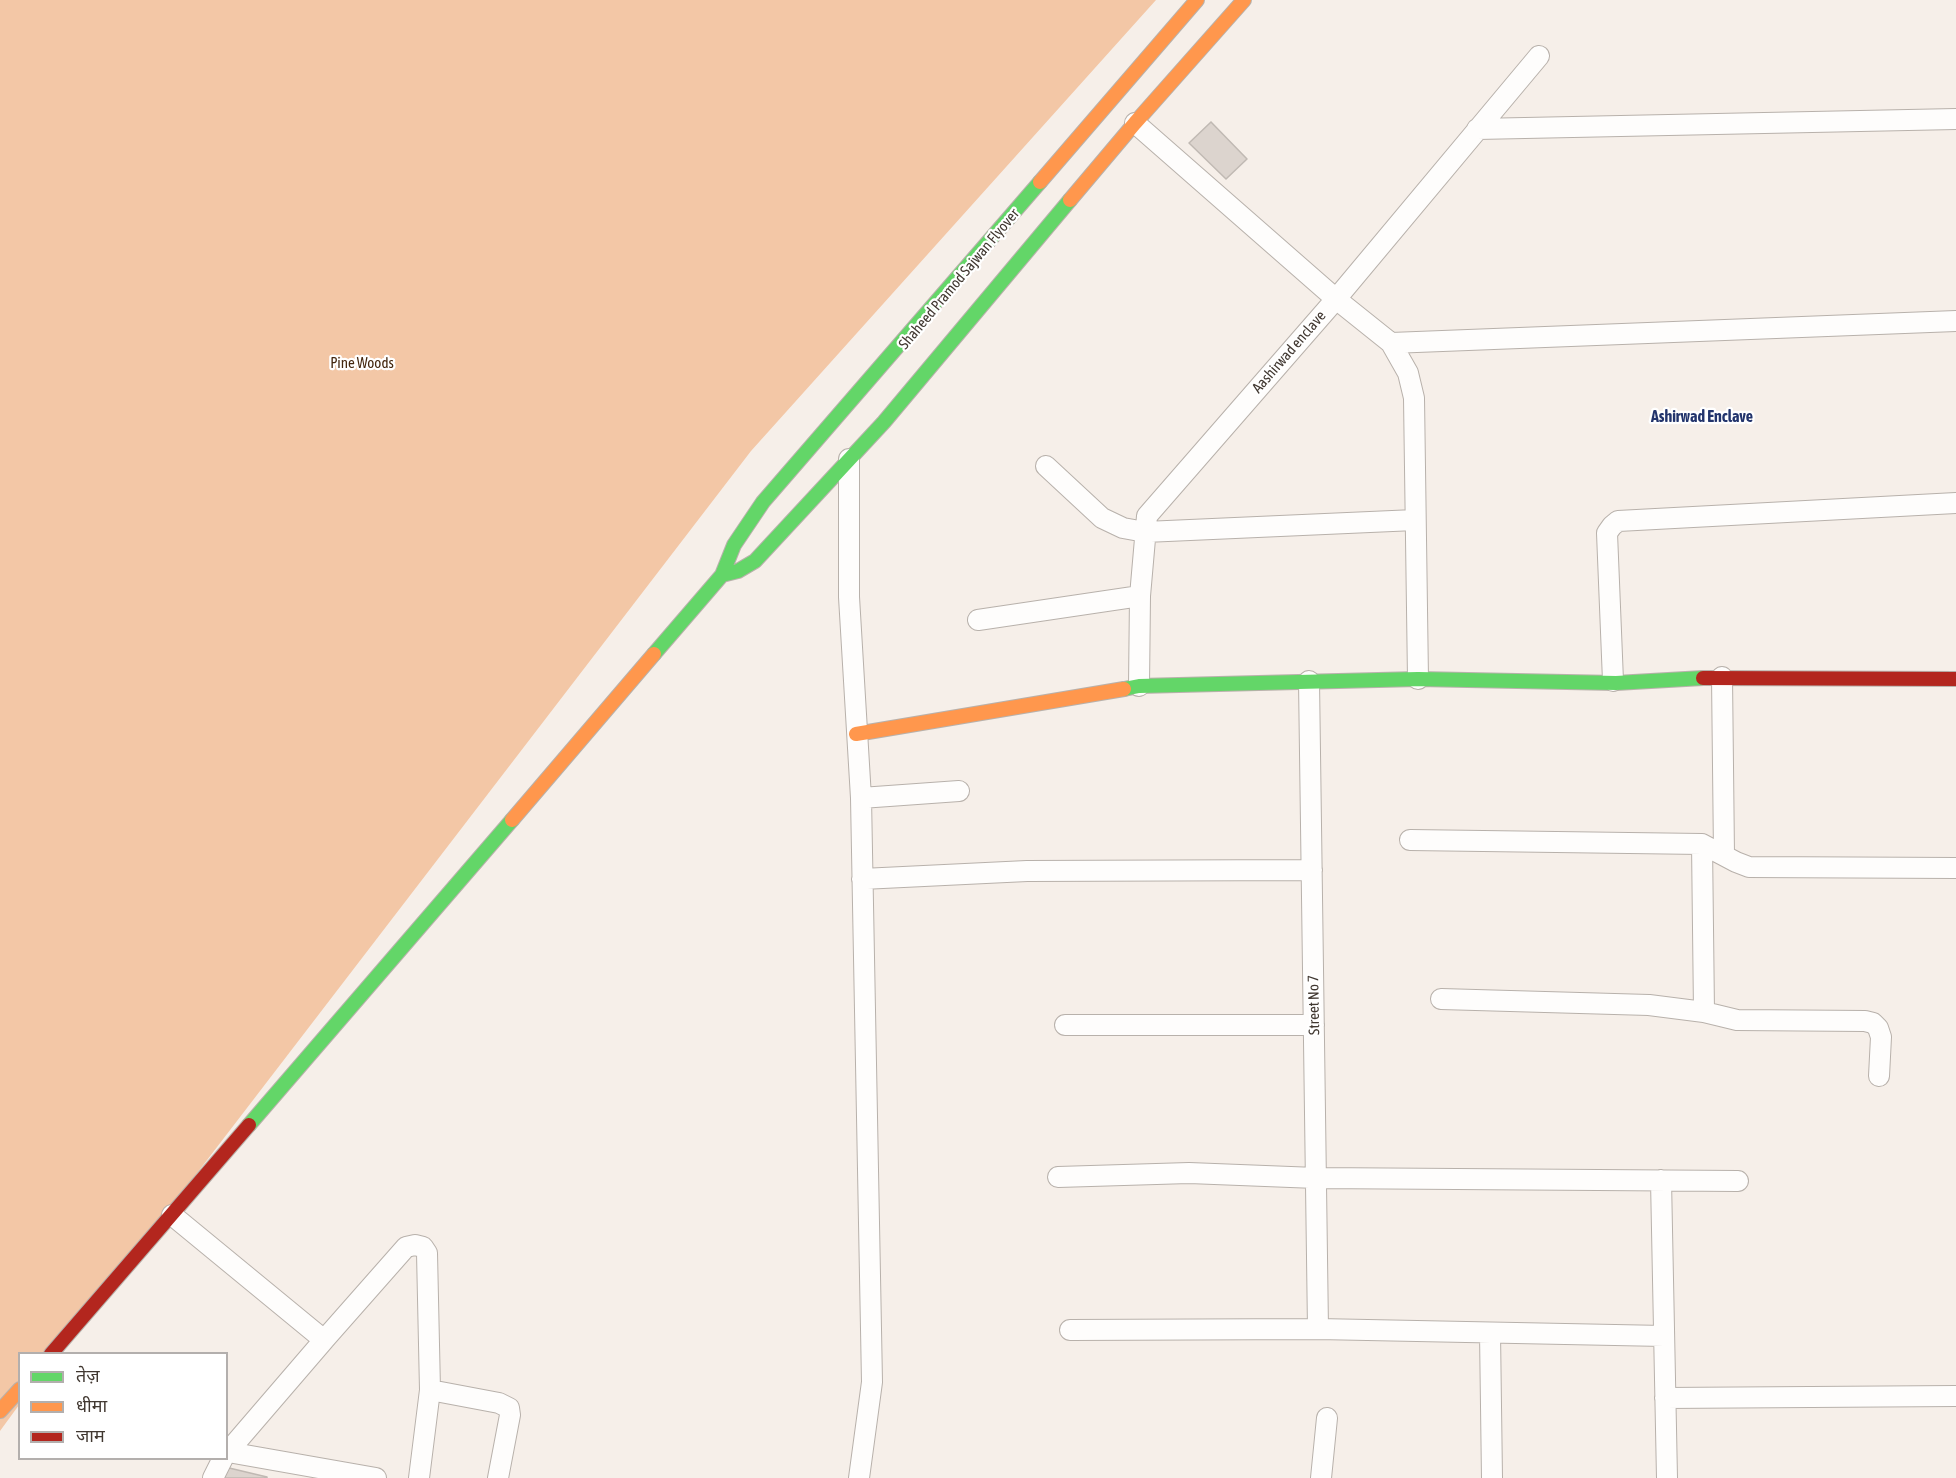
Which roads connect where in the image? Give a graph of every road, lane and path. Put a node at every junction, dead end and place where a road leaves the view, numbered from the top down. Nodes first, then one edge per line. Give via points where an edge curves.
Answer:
1 (1197, 0) edge
2 (1244, 0) edge
3 (1539, 56) dead end
4 (1956, 119) edge
5 (1135, 123) junction
6 (1477, 129) junction
7 (1335, 298) junction
8 (1956, 321) edge
9 (1391, 343) junction
10 (849, 459) junction
11 (1046, 466) dead end
12 (1956, 504) edge
13 (1415, 520) junction
14 (1145, 531) junction
15 (753, 541) dead end
16 (722, 575) junction
17 (1140, 596) junction
18 (978, 620) dead end
19 (1722, 676) junction
20 (1418, 679) junction
21 (1956, 680) edge
22 (1309, 681) junction
23 (1612, 681) junction
24 (1138, 686) junction
25 (856, 734) junction
26 (959, 791) dead end
27 (861, 798) junction
28 (1410, 840) dead end
29 (1702, 844) junction
30 (1724, 855) junction
31 (1956, 868) edge
32 (1312, 870) junction
33 (862, 879) junction
34 (1442, 999) dead end
35 (1704, 1012) junction
36 (1065, 1025) dead end
37 (1314, 1025) junction
38 (1879, 1076) dead end
39 (1058, 1177) dead end
40 (1316, 1178) junction
41 (1661, 1180) junction
42 (1738, 1181) dead end
43 (172, 1215) junction
44 (1318, 1329) junction
45 (1070, 1330) dead end
46 (1490, 1333) junction
47 (1664, 1336) junction
48 (324, 1340) junction
49 (52, 1352) edge
50 (430, 1390) junction
51 (18, 1391) edge
52 (1956, 1396) edge
53 (1665, 1398) junction
54 (0, 1411) edge
55 (1327, 1418) dead end
56 (228, 1453) edge
57 (228, 1455) edge
58 (223, 1460) edge
59 (213, 1478) edge
60 (376, 1478) edge
61 (419, 1478) edge
62 (498, 1478) edge
63 (859, 1478) edge
64 (1321, 1478) edge
65 (1492, 1478) edge
66 (1667, 1478) edge

1 - 16 street via 763,502 734,545
2 - 5 street
3 - 6 street, Aashirwad enclave
4 - 6 street
5 - 7 street
5 - 10 street
6 - 7 street, Aashirwad enclave
7 - 9 street
7 - 14 street, Aashirwad enclave via 1156,504 1147,516
8 - 9 street
9 - 13 street via 1408,373 1413,398
10 - 16 street via 755,561
10 - 25 street via 849,597
11 - 14 street via 1102,518 1123,528
12 - 23 street via 1618,521 1608,533
13 - 14 street
13 - 20 street
14 - 17 street, Aashirwad enclave
15 - 16 street
16 - 43 street
17 - 18 street
17 - 24 street, Aashirwad enclave
19 - 21 street
19 - 23 street
19 - 30 street
20 - 22 street
20 - 23 street
22 - 24 street
22 - 32 street, Street No 7
24 - 25 street
25 - 27 street
26 - 27 street
27 - 33 street
28 - 29 street
29 - 30 street
29 - 35 street
30 - 31 street via 1749,867
32 - 33 street via 1027,871
32 - 37 street, Street No 7
33 - 63 street via 872,1382
34 - 35 street via 1649,1005
35 - 38 street via 1737,1020 1873,1023 1881,1037
36 - 37 street
37 - 40 street, Street No 7
39 - 40 street via 1189,1173
40 - 41 street
40 - 44 street, Street No 7
41 - 42 street
41 - 47 street
43 - 48 street
43 - 49 street
44 - 45 street
44 - 46 street
46 - 47 street
46 - 65 street
47 - 53 street
48 - 50 street via 406,1247 423,1247 427,1253
48 - 56 street
50 - 61 street
50 - 62 street via 508,1408
51 - 54 street
52 - 53 street
53 - 66 street
55 - 64 street
57 - 60 street
58 - 59 street

